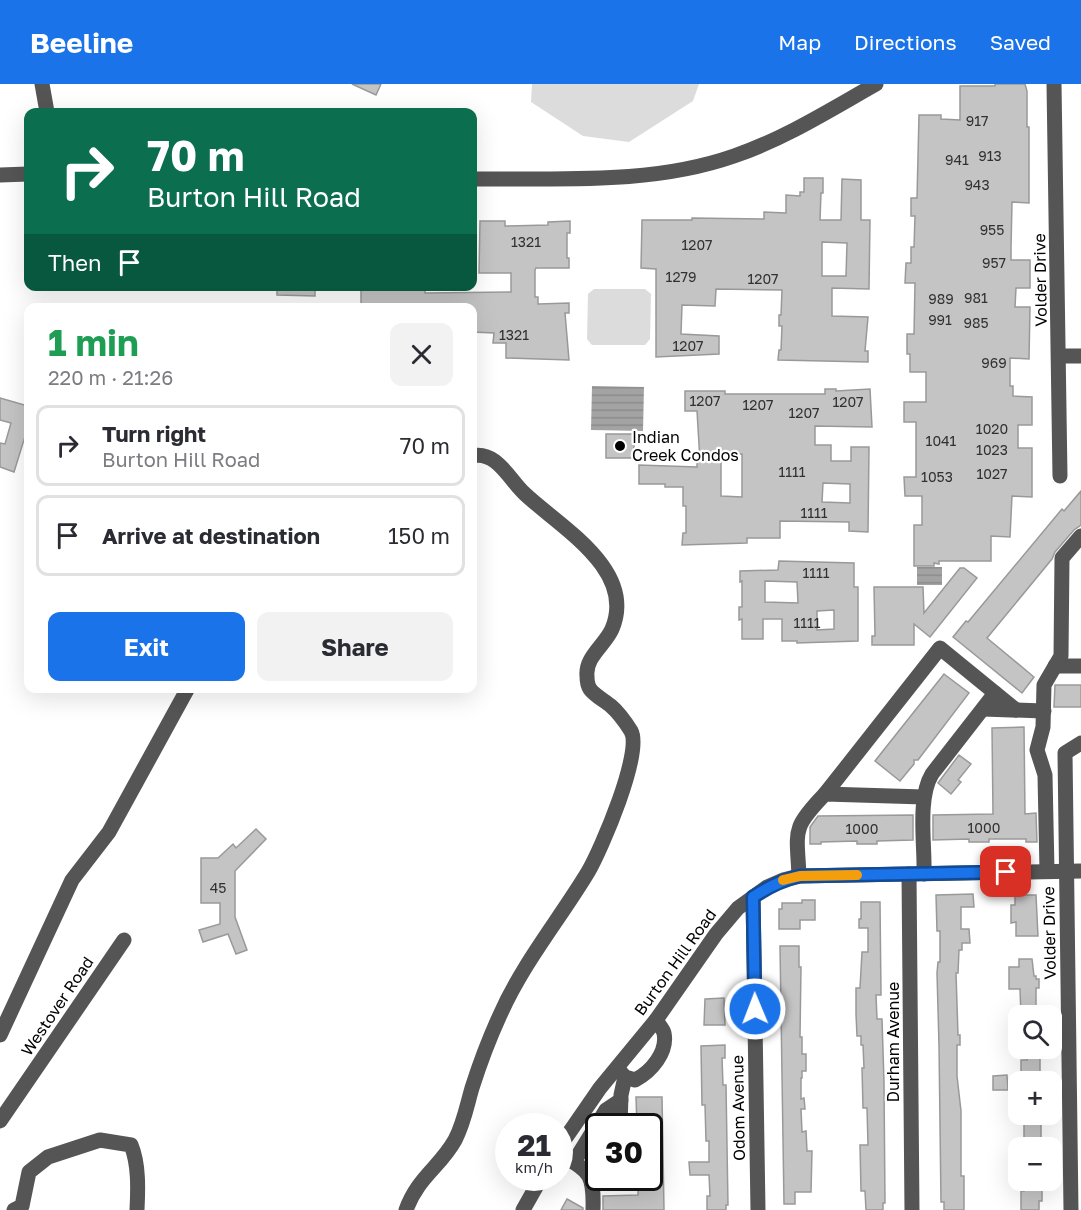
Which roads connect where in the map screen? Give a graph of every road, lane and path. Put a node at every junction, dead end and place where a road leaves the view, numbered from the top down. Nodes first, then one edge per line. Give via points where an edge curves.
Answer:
1 (42, 84) edge
2 (876, 84) edge
3 (1054, 84) edge
4 (46, 108) edge
5 (24, 174) edge
6 (0, 175) edge
7 (477, 179) edge
8 (1081, 356) edge
9 (1059, 357) junction
10 (477, 455) edge
11 (1060, 476) dead end
12 (1081, 536) edge
13 (1055, 666) junction
14 (1081, 666) edge
15 (185, 693) edge
16 (995, 693) junction
17 (983, 709) junction
18 (1016, 710) junction
19 (1044, 711) junction
20 (1081, 743) edge
21 (825, 794) junction
22 (924, 797) junction
23 (1047, 871) junction
24 (1074, 871) edge
25 (917, 874) junction
26 (800, 876) junction
27 (753, 897) junction
28 (124, 940) dead end
29 (656, 1020) junction
30 (0, 1035) edge
31 (621, 1073) junction
32 (621, 1100) junction
33 (620, 1113) edge
34 (0, 1121) edge
35 (573, 1127) edge
36 (574, 1162) joint
37 (585, 1170) edge
38 (534, 1191) edge
39 (594, 1191) edge
40 (14, 1210) edge
41 (136, 1210) edge
42 (406, 1210) edge
43 (524, 1210) edge
44 (593, 1210) edge
45 (758, 1210) edge
46 (912, 1210) edge
47 (1071, 1210) edge

1 - 4 street
2 - 7 street via 796,129 735,156 696,167 619,178
3 - 9 street, Volder Drive
5 - 6 street
8 - 9 street
9 - 11 street, Volder Drive
10 - 42 street via 507,471 523,492 606,569 616,596 614,625 587,664 587,677 590,689 614,708 632,732 634,750 596,856 500,1014 455,1140 419,1182
12 - 13 street via 1062,558 1061,656
13 - 14 street
13 - 19 street via 1044,685
15 - 30 street via 109,832 72,880
16 - 17 street
16 - 18 street
16 - 21 street via 940,648
17 - 18 street
17 - 22 street via 932,774
18 - 19 street
19 - 23 street via 1037,750 1045,775
20 - 24 street, Volder Drive via 1065,753
21 - 22 street
21 - 26 street via 799,825
22 - 25 street, Durham Avenue
23 - 24 street, Burton Hill Road
23 - 25 street, Burton Hill Road
24 - 47 street, Volder Drive
25 - 26 street, Burton Hill Road
25 - 46 street, Durham Avenue
26 - 27 street, Burton Hill Road via 783,880
27 - 29 street, Burton Hill Road via 716,934
27 - 45 street, Odom Avenue
28 - 34 street, Westover Road
29 - 31 street, Burton Hill Road
29 - 31 street via 664,1032 664,1047 653,1067 635,1080
31 - 32 street
31 - 35 street, Burton Hill Road via 600,1088
32 - 33 street
32 - 36 street via 606,1110
36 - 37 street
38 - 43 street
39 - 44 street
40 - 41 street via 22,1206 29,1172 48,1156 100,1140 131,1145 138,1194

